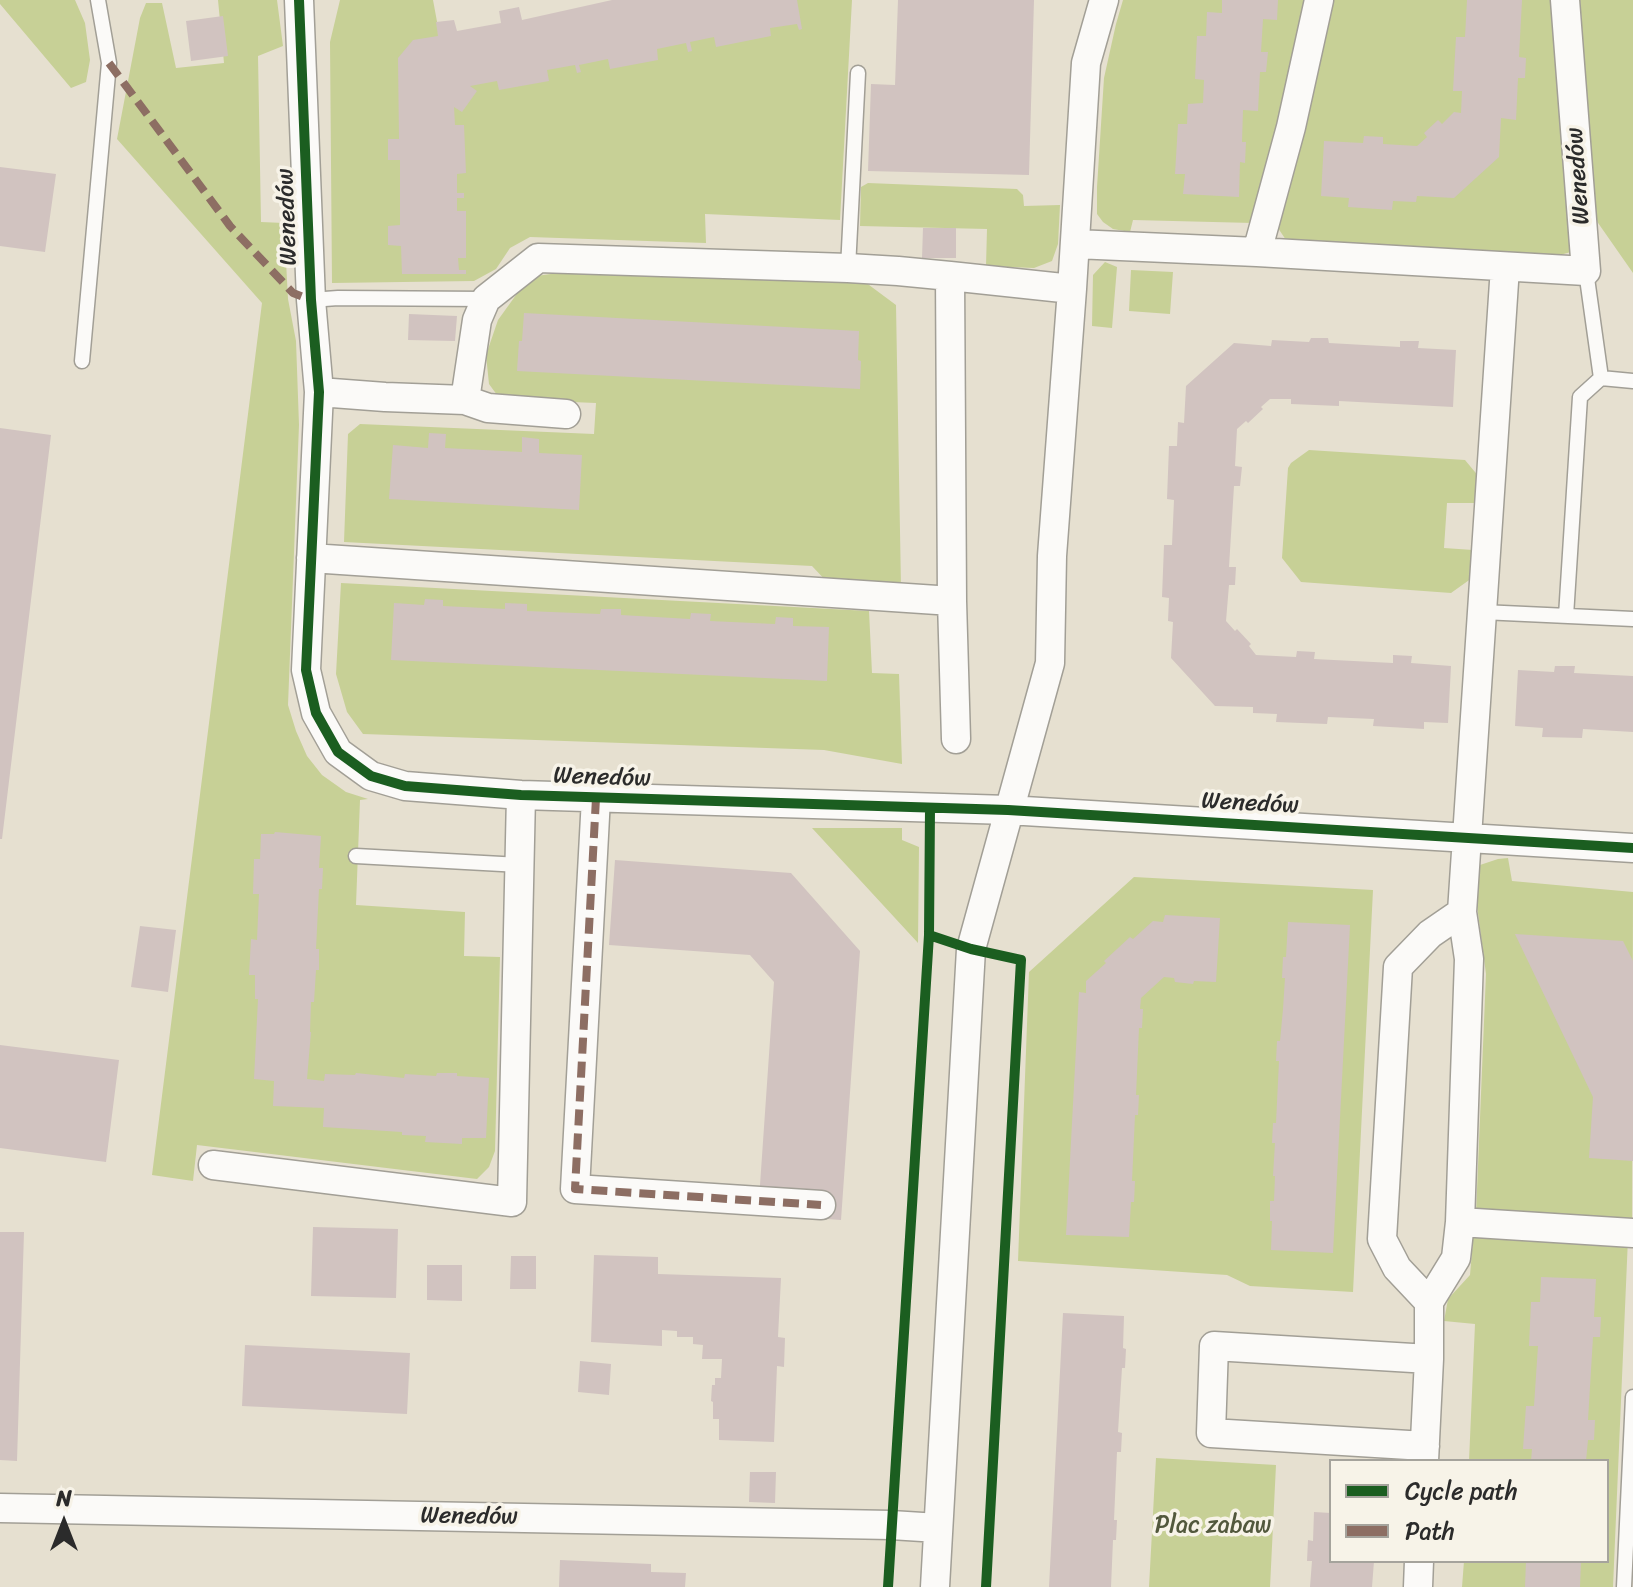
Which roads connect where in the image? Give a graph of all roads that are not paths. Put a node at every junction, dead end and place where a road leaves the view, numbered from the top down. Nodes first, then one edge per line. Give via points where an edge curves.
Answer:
1 (98, 0) edge
2 (299, 0) edge
3 (1104, 0) edge
4 (1319, 0) edge
5 (1565, 0) edge
6 (858, 73) dead end
7 (1075, 244) junction
8 (1257, 252) junction
9 (1505, 267) junction
10 (848, 268) junction
11 (1586, 271) junction
12 (950, 276) junction
13 (1072, 289) junction
14 (486, 299) junction
15 (311, 300) junction
16 (82, 361) dead end
17 (1601, 378) junction
18 (1633, 381) edge
19 (319, 392) junction
20 (465, 400) junction
21 (566, 414) dead end
22 (311, 558) junction
23 (952, 601) junction
24 (1482, 612) junction
25 (1566, 616) junction
26 (1633, 619) edge
27 (956, 739) dead end
28 (521, 795) junction
29 (596, 798) junction
30 (1008, 810) junction
31 (1468, 837) junction
32 (1633, 848) edge
33 (356, 856) dead end
34 (520, 865) junction
35 (1462, 912) junction
36 (213, 1165) dead end
37 (821, 1205) dead end
38 (1460, 1222) junction
39 (1633, 1233) edge
40 (1429, 1302) junction
41 (1429, 1359) junction
42 (1633, 1397) edge
43 (1425, 1454) edge
44 (0, 1508) edge
45 (938, 1528) junction
46 (1419, 1563) edge
47 (935, 1587) edge
48 (1418, 1587) edge
49 (1624, 1587) edge

1 - 16 lane via 109,63
2 - 15 street, Wenedów
3 - 7 street via 1086,63
4 - 8 street
5 - 11 street, Wenedów
6 - 10 lane
7 - 8 street
7 - 13 street
8 - 9 street
9 - 11 street
9 - 24 street
10 - 12 street
10 - 14 street via 538,258
11 - 17 lane
12 - 13 street
12 - 23 street
13 - 30 street via 1052,556 1050,663
14 - 15 lane, Wenedów
14 - 20 street via 477,320
15 - 19 street, Wenedów
17 - 18 lane
17 - 25 lane via 1580,397
19 - 20 street
19 - 22 street, Wenedów
20 - 21 street via 488,408
22 - 23 street
22 - 28 street, Wenedów via 306,670 316,713 338,752 371,776 405,786
23 - 27 street
24 - 25 lane
24 - 31 street
25 - 26 lane
28 - 29 street, Wenedów
28 - 34 street
29 - 30 street, Wenedów
29 - 37 street via 575,1189
30 - 31 street, Wenedów
30 - 45 street via 971,949
31 - 32 street, Wenedów
31 - 35 street
33 - 34 lane
34 - 36 street via 512,1202
35 - 38 street via 1469,959
35 - 40 street via 1430,934 1398,967 1382,1239 1397,1268
38 - 39 street
38 - 40 street via 1456,1258
40 - 41 street
41 - 43 street
41 - 43 street via 1214,1346 1211,1433
42 - 49 lane
44 - 45 street, Wenedów
45 - 47 street
46 - 48 street

